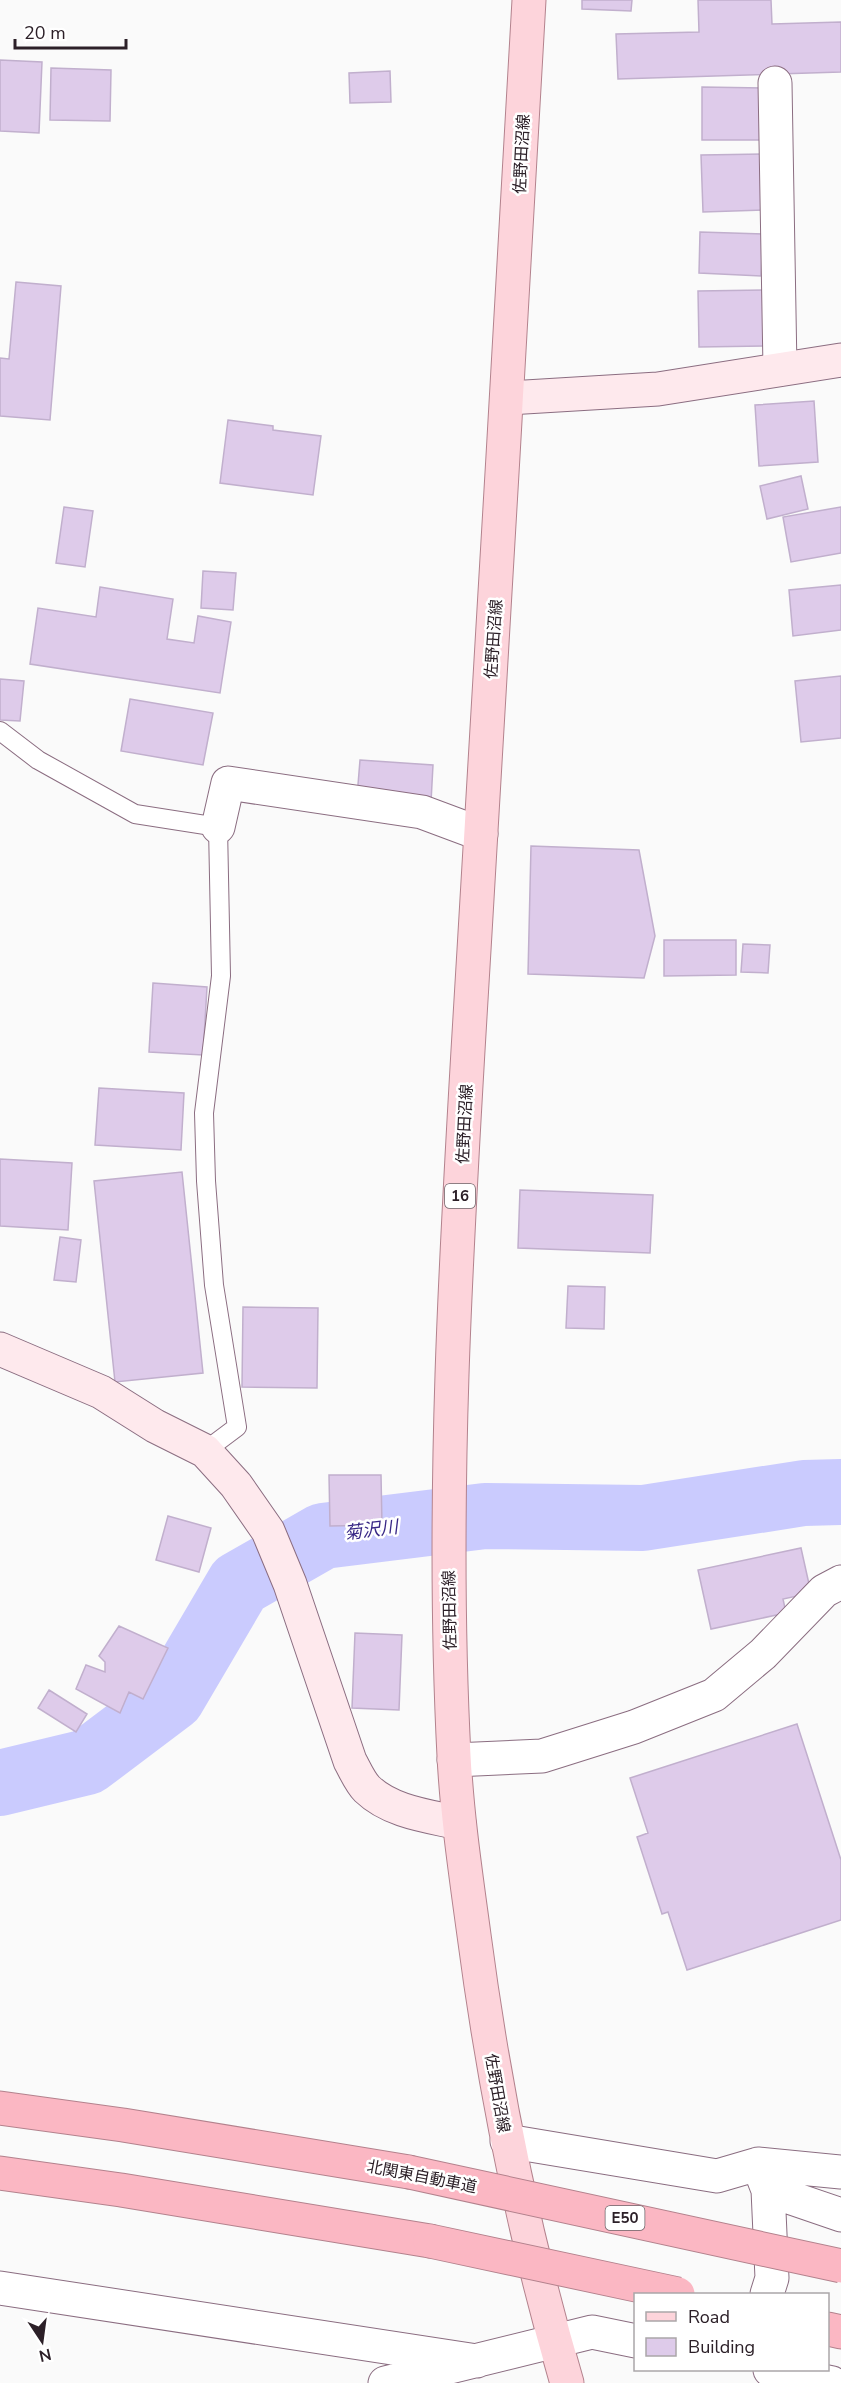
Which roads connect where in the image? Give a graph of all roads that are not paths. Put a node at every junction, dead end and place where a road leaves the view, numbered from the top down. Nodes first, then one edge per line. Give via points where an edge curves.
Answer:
1 (530, 0) edge
2 (775, 83) dead end
3 (840, 366) edge
4 (780, 369) junction
5 (508, 398) junction
6 (0, 731) edge
7 (218, 827) junction
8 (481, 834) junction
9 (0, 1349) edge
10 (205, 1451) junction
11 (841, 1582) edge
12 (454, 1760) junction
13 (459, 1823) junction
14 (0, 2108) edge
15 (507, 2141) junction
16 (841, 2172) edge
17 (0, 2173) edge
18 (763, 2177) junction
19 (841, 2215) edge
20 (841, 2266) edge
21 (0, 2288) edge
22 (669, 2293) edge
23 (768, 2293) edge
24 (554, 2340) junction
25 (634, 2341) edge
26 (477, 2361) junction
27 (775, 2371) edge
28 (385, 2383) edge
29 (567, 2383) edge
30 (832, 2383) edge

1 - 5 main road, 佐野田沼線 / 16
2 - 4 street
3 - 4 street
4 - 5 street via 658,389
5 - 8 main road, 佐野田沼線 / 16
6 - 7 lane via 38,760 135,814
7 - 8 street via 228,783 422,812
7 - 10 lane via 221,976 204,1113 206,1181 214,1285 237,1427
8 - 12 main road, 佐野田沼線 / 16 via 452,1336 448,1553
9 - 10 street via 101,1392
10 - 13 street via 236,1485 268,1531 302,1617 350,1761 366,1788 383,1802 409,1812
11 - 12 street via 824,1592 763,1654 714,1695 634,1727 542,1756
12 - 13 main road, 佐野田沼線 / 16
13 - 15 main road, 佐野田沼線 / 16
14 - 20 highway, 北関東自動車道 / E50, bridge via 409,2172
15 - 18 street via 717,2176
15 - 24 main road, 佐野田沼線 / 16
16 - 18 street
17 - 22 highway, bridge via 430,2241
18 - 19 street
18 - 23 street via 772,2278
21 - 26 street
24 - 25 street via 592,2332
24 - 26 street
24 - 29 main road, 佐野田沼線 / 16
26 - 28 street
27 - 30 street

